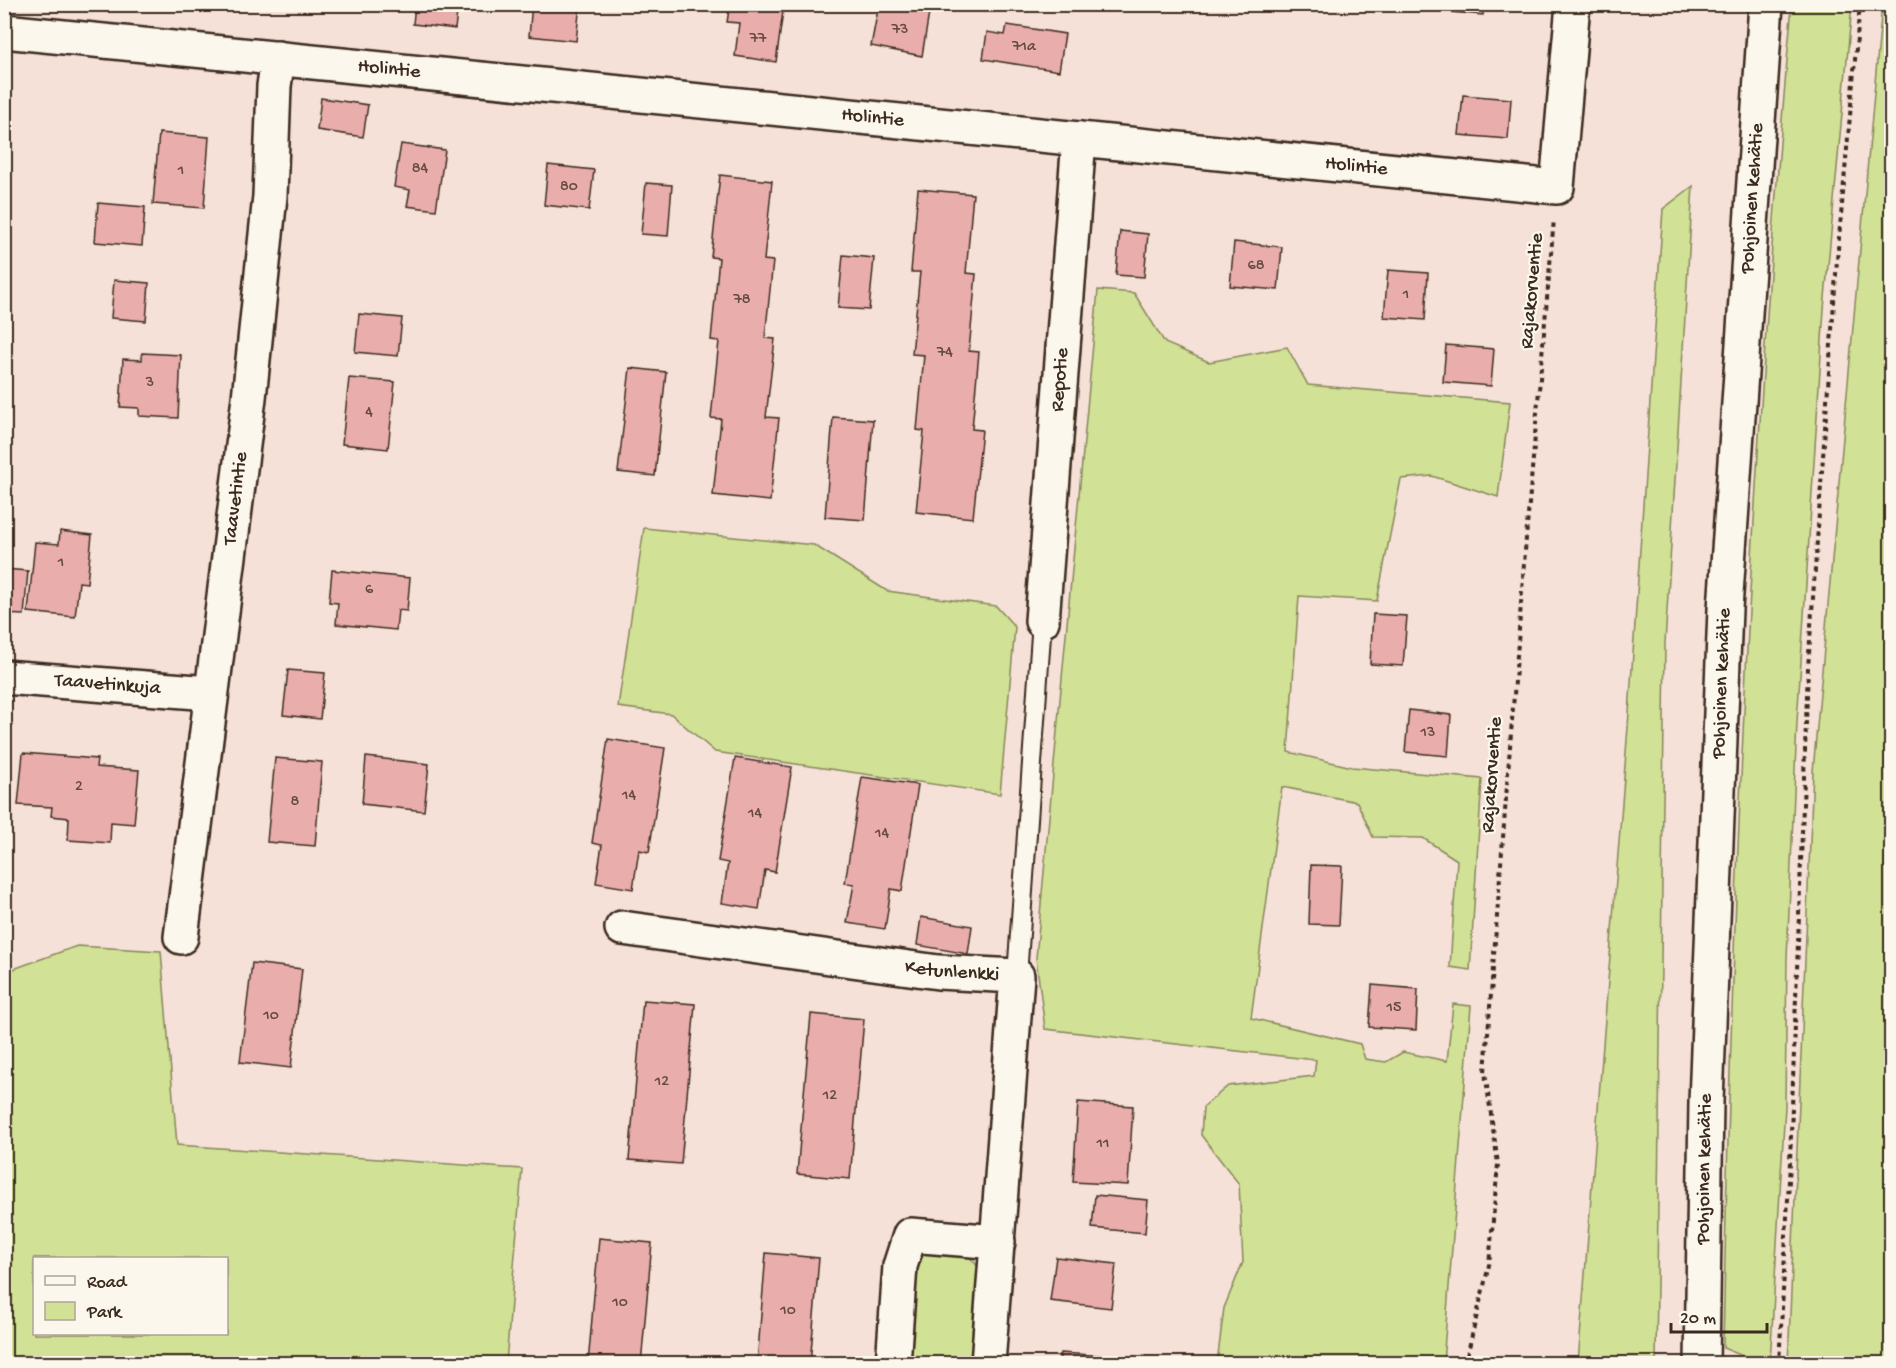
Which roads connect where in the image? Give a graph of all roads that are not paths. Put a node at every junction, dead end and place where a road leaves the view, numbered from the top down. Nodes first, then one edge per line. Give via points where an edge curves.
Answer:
1 (1573, 4) edge
2 (1766, 4) edge
3 (4, 31) edge
4 (278, 58) junction
5 (1079, 139) junction
6 (1042, 621) joint
7 (4, 677) edge
8 (210, 693) junction
9 (622, 928) dead end
10 (181, 937) dead end
11 (1017, 976) junction
12 (998, 1242) junction
13 (893, 1364) edge
14 (988, 1364) edge
15 (1702, 1364) edge

1 - 5 street, Holintie via 1557,187
2 - 15 street, Pohjoinen kehätie via 1725,609 1706,1102
3 - 4 street, Holintie
4 - 5 street, Holintie
4 - 8 street, Taavetintie via 270,196 249,398
5 - 6 street, Repotie
6 - 11 lane
7 - 8 street, Taavetinkuja
8 - 10 street, Taavetintie
9 - 11 street, Ketunlenkki via 938,972
11 - 12 street, Ketunlenkki
12 - 13 street via 910,1235 900,1266
12 - 14 street, Ketunlenkki

